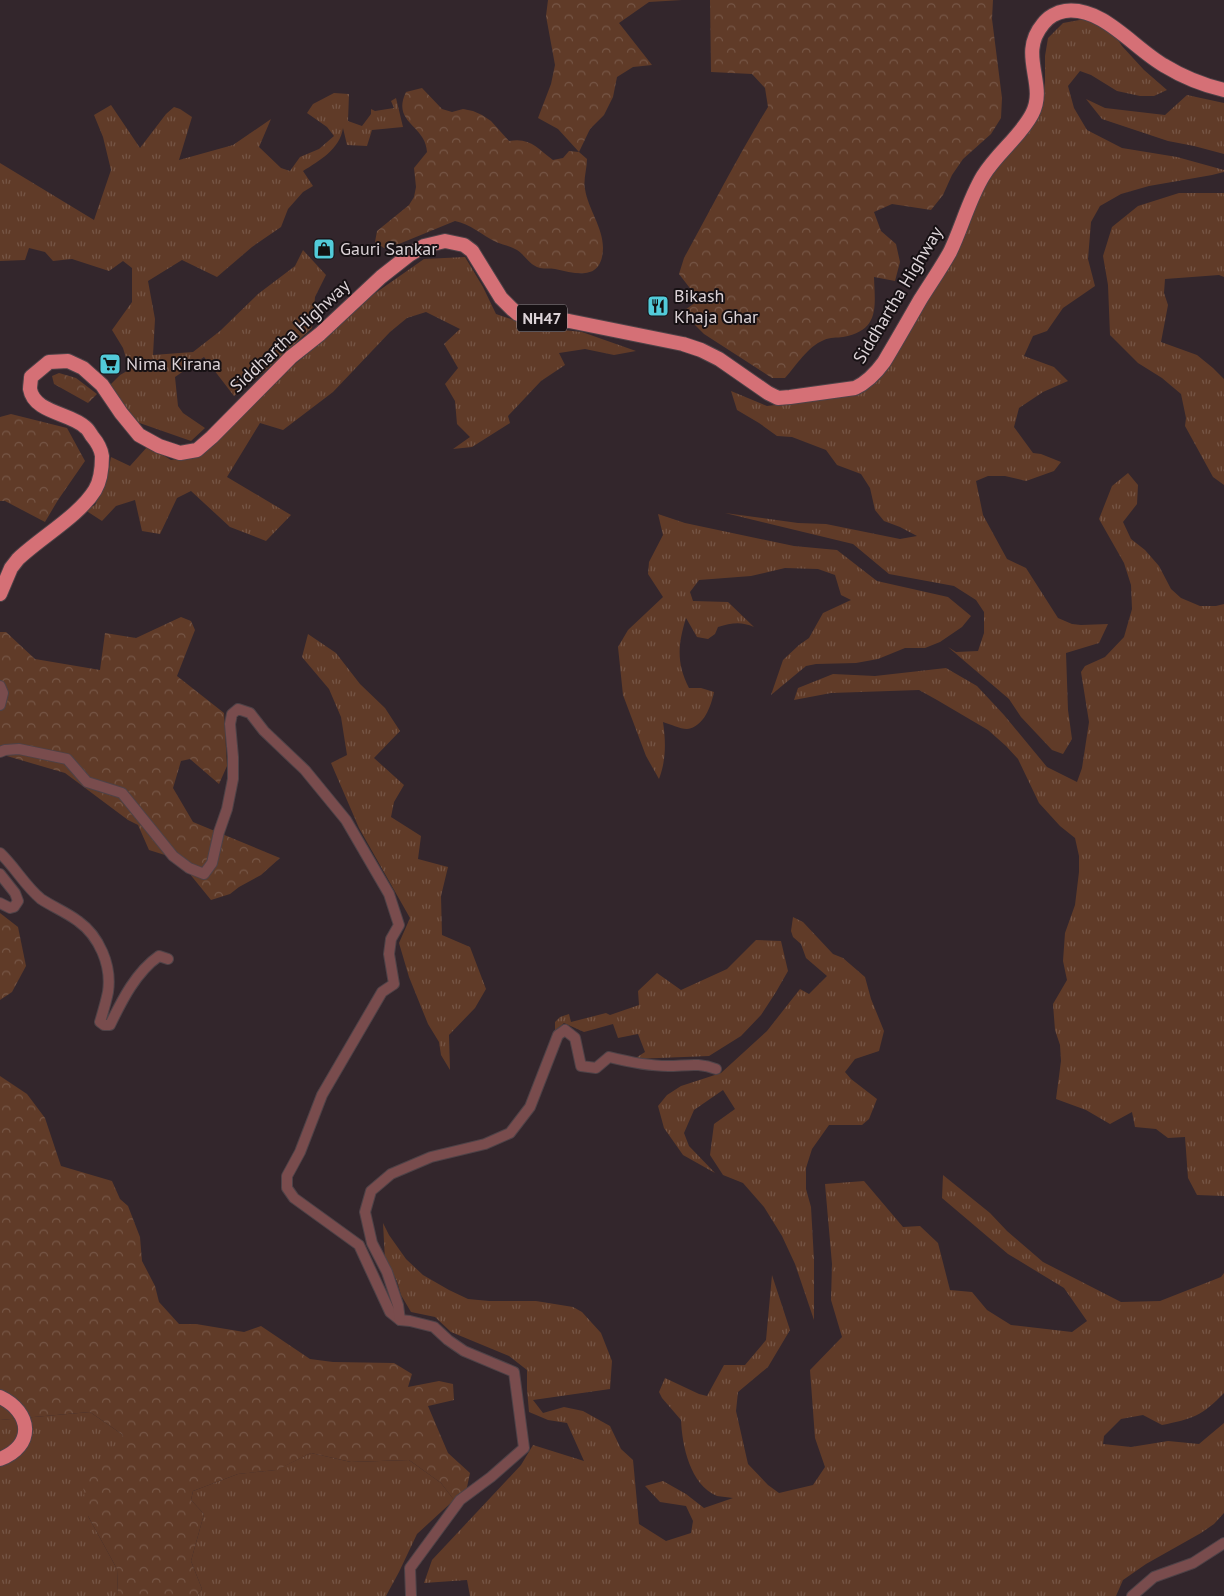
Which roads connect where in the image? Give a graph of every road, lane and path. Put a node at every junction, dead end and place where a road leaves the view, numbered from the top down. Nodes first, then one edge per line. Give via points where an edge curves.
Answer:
1 (1224, 90) edge
2 (0, 594) edge
3 (0, 686) edge
4 (0, 705) edge
5 (0, 752) edge
6 (0, 853) edge
7 (0, 874) edge
8 (0, 904) edge
9 (168, 959) dead end
10 (716, 1068) dead end
11 (400, 1320) junction
12 (0, 1397) edge
13 (0, 1459) edge
14 (1224, 1543) edge
15 (411, 1596) edge
16 (1132, 1596) edge

1 - 2 highway, Siddhartha Highway / NH47 via 1164,66 1123,33 1094,15 1065,11 1045,21 1038,29 1031,52 1038,102 1033,112 983,177 949,252 884,362 871,378 855,388 778,398 718,359 683,344 518,314 502,298 472,250 464,244 445,241 424,246 381,277 291,357 198,450 180,453 139,435 102,385 83,368 68,361 49,362 31,377 30,390 44,408 85,426 102,453 100,479 84,504 18,559
3 - 4 street via 3,693
5 - 11 street via 19,749 67,759 87,782 122,793 173,856 204,874 212,863 227,809 233,779 230,724 232,714 238,709 250,713 305,770 346,820 389,894 399,925 391,939 389,954 394,984 382,992 322,1095 287,1176 287,1188 294,1198 359,1245 390,1312
6 - 9 street via 40,898 79,922 100,944 108,990 100,1022 104,1025 110,1025 142,970 160,956
7 - 8 street via 18,901 10,908
10 - 11 street via 705,1064 640,1064 609,1057 596,1068 581,1066 575,1038 565,1030 558,1035 530,1107 510,1133 485,1144 430,1157 391,1174 371,1191 366,1220 372,1244 388,1272
11 - 15 street via 434,1327 464,1351 514,1372 524,1448 460,1500 410,1568
12 - 13 highway via 17,1408 26,1430 21,1445
14 - 16 street via 1193,1563 1154,1577

